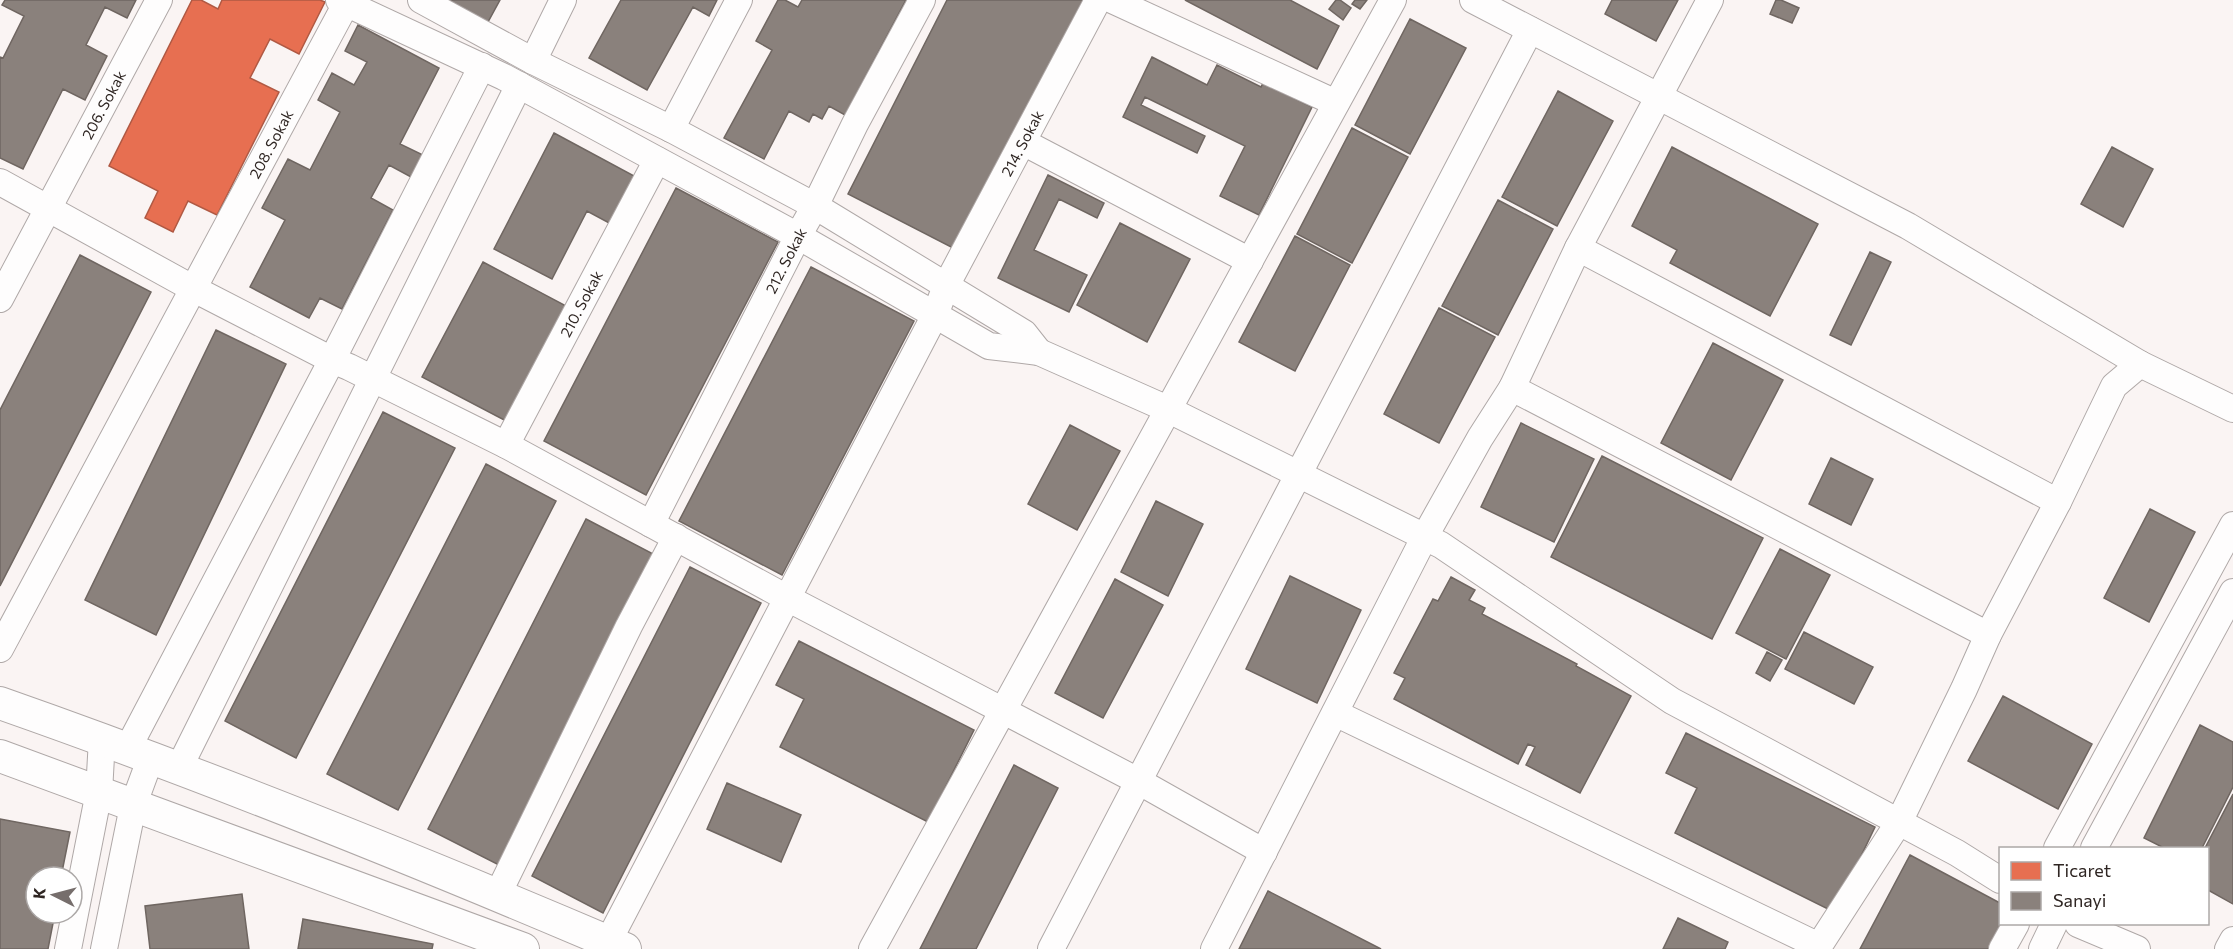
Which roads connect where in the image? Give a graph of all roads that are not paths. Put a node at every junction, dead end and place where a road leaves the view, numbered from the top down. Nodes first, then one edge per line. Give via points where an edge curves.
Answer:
1 (159, 0) edge
2 (421, 0) edge
3 (563, 0) edge
4 (739, 0) edge
5 (922, 0) edge
6 (1098, 0) edge
7 (1112, 0) edge
8 (1393, 0) edge
9 (1473, 0) edge
10 (1710, 0) edge
11 (344, 1) edge
12 (1530, 30) junction
13 (533, 61) junction
14 (482, 66) junction
15 (519, 85) junction
16 (1659, 97) junction
17 (1336, 103) junction
18 (671, 129) junction
19 (1023, 142) junction
20 (657, 160) junction
21 (0, 182) edge
22 (815, 206) junction
23 (48, 208) junction
24 (798, 236) junction
25 (1578, 248) junction
26 (1250, 261) junction
27 (946, 286) junction
28 (194, 289) junction
29 (0, 300) edge
30 (935, 315) junction
31 (1040, 352) junction
32 (332, 360) junction
33 (2140, 364) junction
34 (372, 378) junction
35 (1512, 388) junction
36 (1168, 409) junction
37 (2233, 409) edge
38 (506, 445) junction
39 (1297, 474) junction
40 (2058, 502) junction
41 (651, 524) junction
42 (2233, 525) edge
43 (676, 537) junction
44 (1424, 538) junction
45 (2233, 592) edge
46 (787, 598) junction
47 (1988, 635) junction
48 (0, 649) edge
49 (0, 703) edge
50 (1003, 711) junction
51 (1335, 713) junction
52 (140, 753) junction
53 (0, 756) edge
54 (1138, 781) junction
55 (99, 792) junction
56 (132, 806) junction
57 (1899, 822) junction
58 (2058, 847) edge
59 (2095, 847) edge
60 (1264, 852) junction
61 (1999, 879) edge
62 (498, 894) junction
63 (2015, 925) edge
64 (2054, 925) edge
65 (2080, 925) edge
66 (2233, 940) edge
67 (616, 945) edge
68 (1818, 948) edge
69 (68, 949) edge
70 (104, 949) edge
71 (523, 949) edge
72 (872, 949) edge
73 (1051, 949) edge
74 (1214, 949) edge
75 (2002, 949) edge
76 (2042, 949) edge
77 (2137, 949) edge
78 (2229, 949) edge

1 - 23 street, 206. Sokak
2 - 13 street
3 - 13 street
4 - 18 street
5 - 22 street, 212. Sokak
6 - 19 street, 214. Sokak
7 - 17 street
8 - 17 street
9 - 12 street
10 - 16 street
11 - 14 street
11 - 28 street, 208. Sokak
12 - 16 street
12 - 39 street
13 - 18 street
14 - 15 street
14 - 32 street
15 - 20 street
15 - 34 street
16 - 25 street
16 - 33 street via 1908,226
17 - 26 street
18 - 22 street
19 - 26 street
19 - 27 street, 214. Sokak
20 - 24 street
20 - 38 street, 210. Sokak
21 - 23 street
22 - 24 street, 212. Sokak
22 - 27 street
23 - 28 street
23 - 29 street, 206. Sokak
24 - 30 street
24 - 41 street, 212. Sokak
25 - 35 street
25 - 40 street
26 - 36 street
27 - 30 street, 214. Sokak
27 - 31 street via 1024,333
28 - 32 street
28 - 48 street, 208. Sokak
30 - 31 street via 989,346
30 - 46 street
31 - 36 street
32 - 34 street
32 - 52 street
33 - 37 street
33 - 40 street via 2114,386
34 - 38 street
34 - 52 street
35 - 44 street
35 - 47 street
36 - 39 street
36 - 50 street
38 - 41 street
39 - 44 street
39 - 54 street
40 - 47 street
41 - 43 street
42 - 58 street
43 - 46 street
43 - 62 street via 628,626
44 - 51 street
44 - 57 street via 1441,545 1672,701
45 - 59 street
46 - 50 street
46 - 67 street
47 - 57 street
49 - 52 main road
50 - 54 street
50 - 72 street
51 - 60 street
51 - 68 street
52 - 55 street
52 - 56 street
52 - 62 main road
53 - 55 main road
54 - 60 street
54 - 73 street
55 - 56 main road
55 - 69 street
56 - 70 street
56 - 71 main road
57 - 61 street
57 - 68 street
60 - 74 street
62 - 67 main road
63 - 75 street
64 - 76 street
65 - 77 street
66 - 78 street

